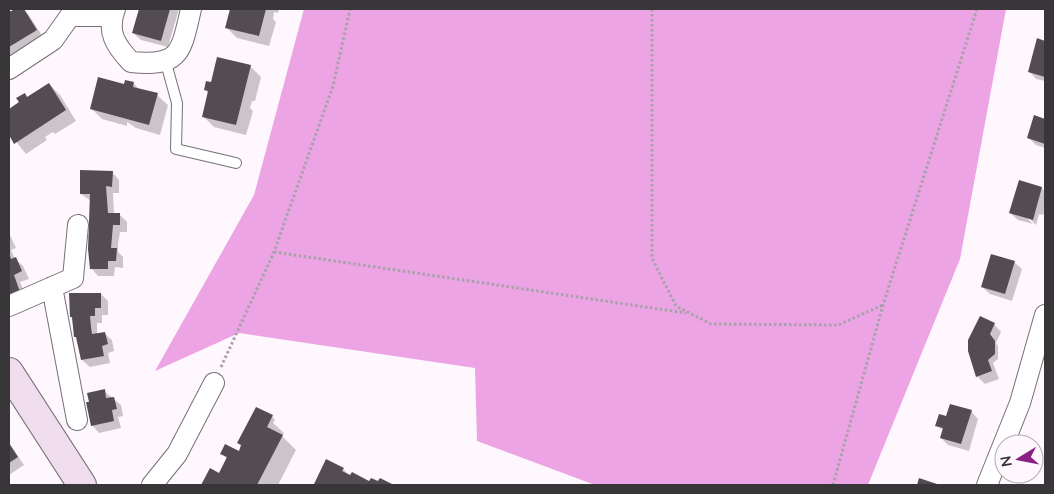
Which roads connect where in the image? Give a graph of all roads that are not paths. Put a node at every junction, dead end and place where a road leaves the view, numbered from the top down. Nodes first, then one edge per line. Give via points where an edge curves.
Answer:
1 (191, 9) edge
2 (67, 12) edge
3 (113, 12) edge
4 (166, 62) junction
5 (9, 69) edge
6 (236, 163) dead end
7 (78, 225) dead end
8 (52, 288) junction
9 (9, 306) edge
10 (1045, 314) edge
11 (9, 372) edge
12 (214, 383) road end
13 (76, 420) dead end
14 (82, 485) edge
15 (152, 485) edge
16 (987, 485) edge

1 - 4 street via 180,49
2 - 3 street
2 - 5 street via 53,40
3 - 4 street via 111,31 117,46 132,62
4 - 6 lane via 177,103 176,150
7 - 8 street via 73,278
8 - 9 street
8 - 13 street
10 - 16 street via 1020,403
11 - 14 street
12 - 15 street via 176,454

